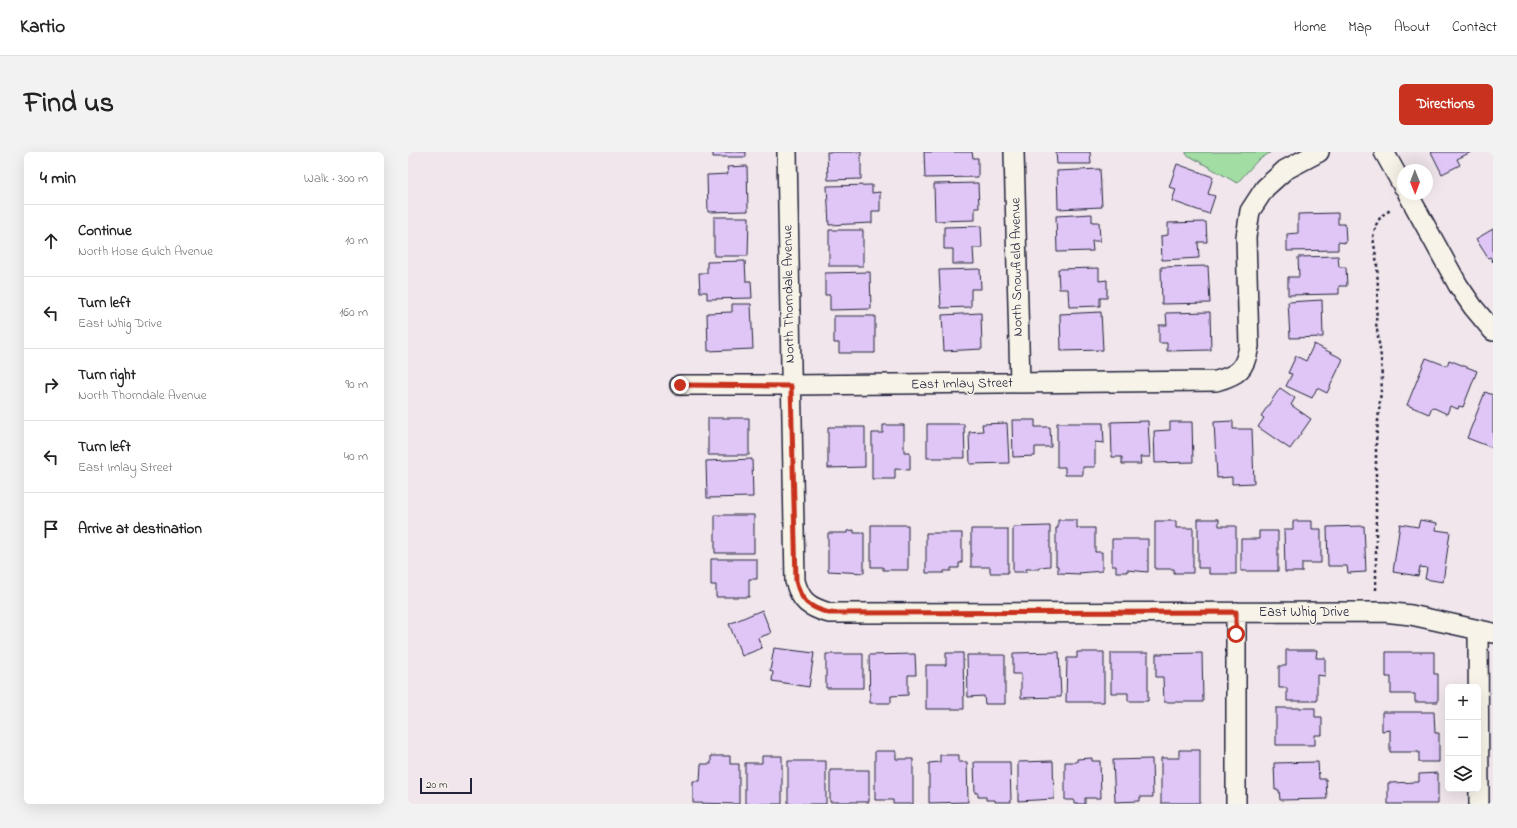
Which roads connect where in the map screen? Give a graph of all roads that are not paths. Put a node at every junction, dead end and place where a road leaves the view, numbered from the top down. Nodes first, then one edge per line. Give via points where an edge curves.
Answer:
1 (787, 152) edge
2 (1014, 152) edge
3 (1319, 152) edge
4 (1384, 152) edge
5 (1397, 175) edge
6 (1411, 200) edge
7 (1493, 331) edge
8 (1020, 383) junction
9 (680, 385) dead end
10 (791, 386) junction
11 (804, 602) joint
12 (1236, 612) junction
13 (1485, 632) edge
14 (1236, 804) edge
15 (1479, 804) edge

1 - 10 street, North Thorndale Avenue
2 - 8 street, North Snowfield Avenue
3 - 8 street, East Imlay Street via 1285,170 1265,188 1250,211 1246,237 1249,346 1247,359 1241,370 1216,381
4 - 5 street
6 - 7 street via 1458,285
8 - 10 street, East Imlay Street
9 - 10 street, East Imlay Street
10 - 11 street, North Thorndale Avenue via 796,581 798,592
11 - 12 street, East Whig Drive via 829,613
12 - 13 street, East Whig Drive via 1384,612 1411,615
12 - 14 street
13 - 15 street

